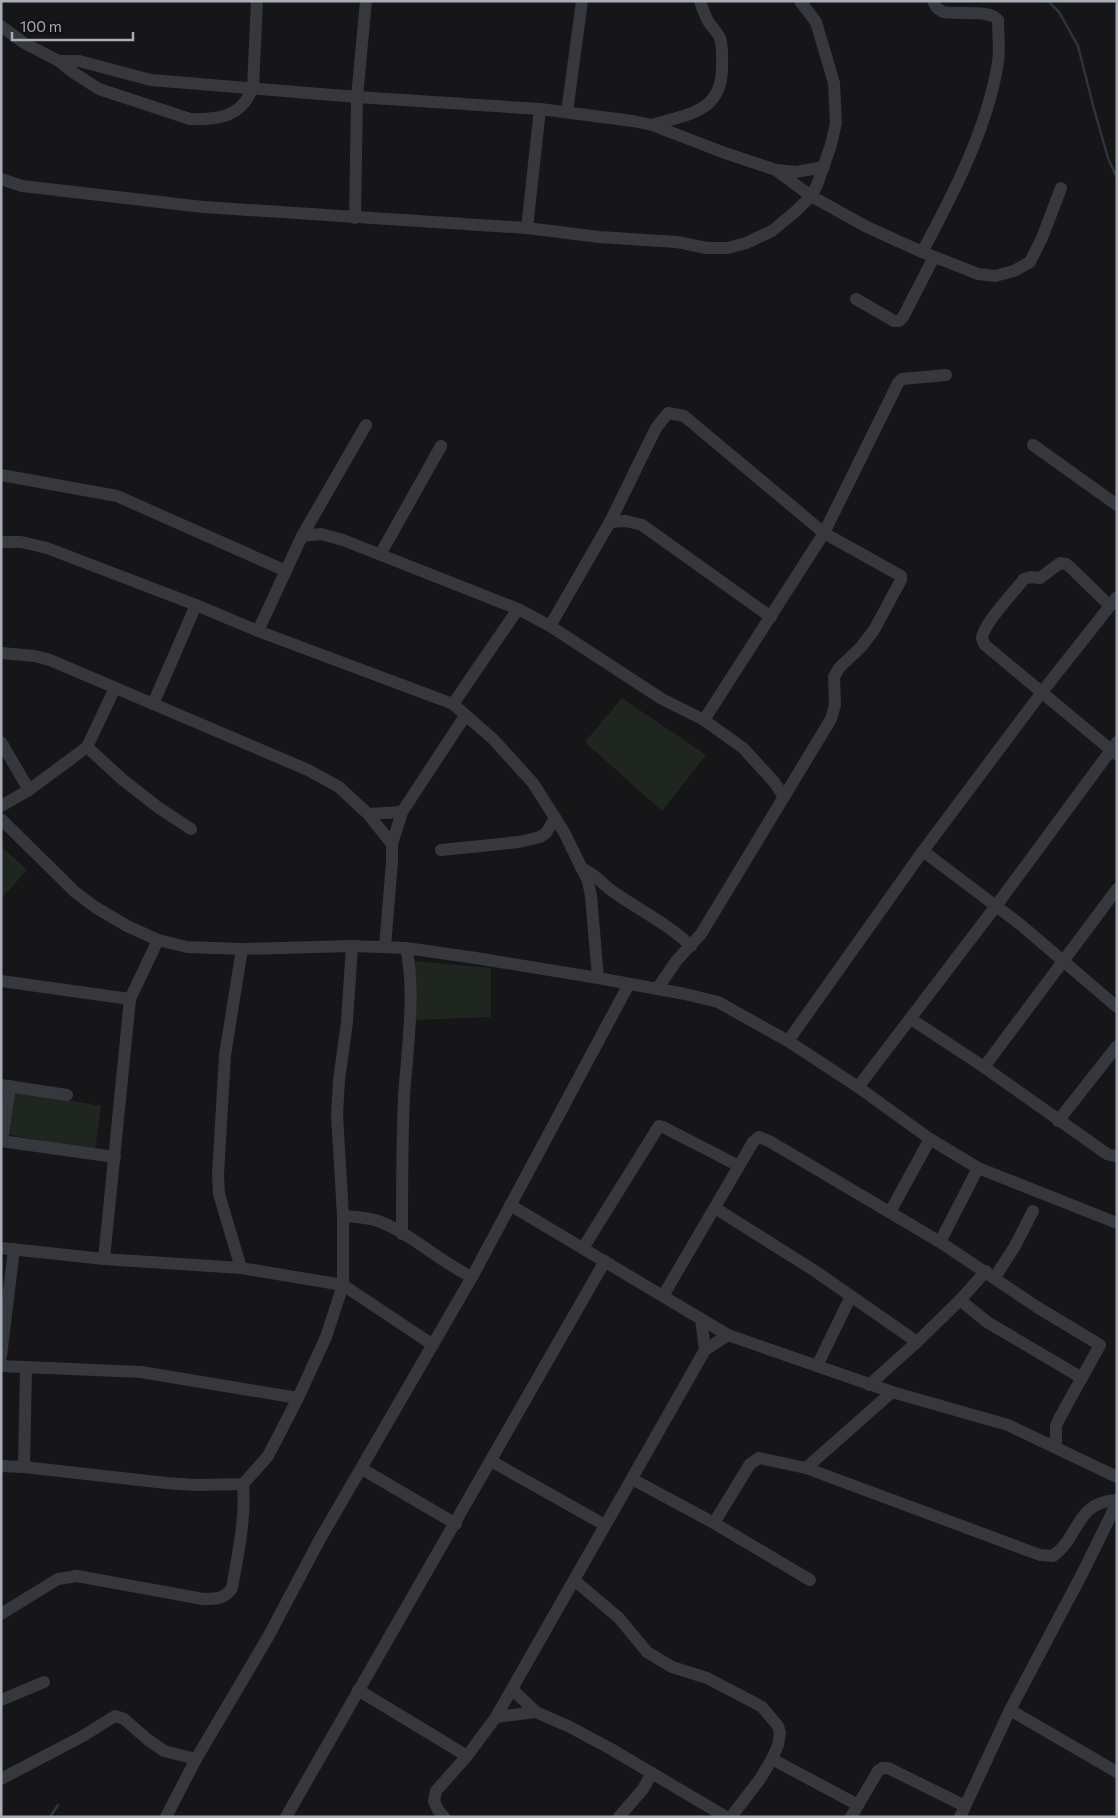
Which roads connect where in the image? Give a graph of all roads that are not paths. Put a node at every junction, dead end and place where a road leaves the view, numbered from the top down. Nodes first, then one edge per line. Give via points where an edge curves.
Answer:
1 (257, 1) edge
2 (366, 1) edge
3 (582, 1) edge
4 (700, 1) edge
5 (800, 1) edge
6 (933, 1) edge
7 (1, 26) edge
8 (59, 61) junction
9 (254, 87) junction
10 (357, 97) junction
11 (540, 109) junction
12 (567, 112) junction
13 (652, 124) junction
14 (824, 167) junction
15 (776, 170) junction
16 (1, 179) edge
17 (1061, 188) dead end
18 (811, 196) junction
19 (355, 218) junction
20 (527, 228) junction
21 (928, 255) junction
22 (856, 299) dead end
23 (946, 375) dead end
24 (366, 425) dead end
25 (1033, 445) dead end
26 (441, 446) dead end
27 (1, 475) edge
28 (1117, 504) edge
29 (610, 522) junction
30 (824, 533) junction
31 (302, 536) junction
32 (1, 542) edge
33 (381, 554) junction
34 (286, 571) junction
35 (1113, 601) edge
36 (196, 605) junction
37 (518, 609) junction
38 (771, 617) junction
39 (550, 626) junction
40 (258, 631) junction
41 (1, 653) edge
42 (115, 688) junction
43 (1042, 692) junction
44 (153, 704) junction
45 (453, 704) junction
46 (465, 716) junction
47 (704, 720) junction
48 (1, 742) edge
49 (87, 747) junction
50 (1115, 749) edge
51 (794, 780) junction
52 (775, 783) junction
53 (29, 790) junction
54 (784, 796) junction
55 (1, 806) edge
56 (402, 812) junction
57 (368, 814) junction
58 (555, 818) junction
59 (2, 821) edge
60 (191, 829) dead end
61 (392, 844) junction
62 (441, 850) dead end
63 (924, 851) junction
64 (581, 868) junction
65 (1117, 889) edge
66 (996, 906) junction
67 (158, 940) junction
68 (352, 946) junction
69 (691, 946) junction
70 (385, 947) junction
71 (406, 948) junction
72 (242, 949) junction
73 (1065, 961) junction
74 (598, 978) junction
75 (1, 981) edge
76 (629, 984) junction
77 (657, 989) junction
78 (130, 1000) junction
79 (1117, 1007) edge
80 (911, 1019) junction
81 (788, 1040) junction
82 (1117, 1046) edge
83 (984, 1067) junction
84 (5, 1086) edge
85 (858, 1087) junction
86 (67, 1095) dead end
87 (1058, 1121) junction
88 (930, 1139) junction
89 (2, 1141) edge
90 (1117, 1156) edge
91 (114, 1157) junction
92 (739, 1166) junction
93 (978, 1168) junction
94 (510, 1205) junction
95 (715, 1208) junction
96 (890, 1212) junction
97 (1034, 1212) dead end
98 (343, 1216) junction
99 (1117, 1224) edge
100 (402, 1234) junction
101 (940, 1242) junction
102 (8, 1248) edge
103 (583, 1248) junction
104 (104, 1259) junction
105 (605, 1261) junction
106 (241, 1268) junction
107 (990, 1274) junction
108 (472, 1276) junction
109 (343, 1286) junction
110 (663, 1296) junction
111 (851, 1296) junction
112 (960, 1300) junction
113 (701, 1319) junction
114 (728, 1335) junction
115 (917, 1342) junction
116 (433, 1345) junction
117 (705, 1350) junction
118 (1, 1356) edge
119 (1, 1366) edge
120 (817, 1366) junction
121 (26, 1367) junction
122 (1082, 1378) junction
123 (869, 1385) junction
124 (892, 1392) junction
125 (298, 1398) junction
126 (1056, 1448) junction
127 (491, 1461) junction
128 (1, 1466) edge
129 (24, 1467) junction
130 (806, 1468) junction
131 (362, 1469) junction
132 (1117, 1477) edge
133 (632, 1479) junction
134 (244, 1484) junction
135 (1117, 1502) edge
136 (714, 1523) junction
137 (456, 1524) junction
138 (605, 1524) junction
139 (574, 1580) junction
140 (810, 1580) dead end
141 (1, 1614) edge
142 (44, 1682) dead end
143 (512, 1689) junction
144 (358, 1690) junction
145 (1, 1700) edge
146 (1010, 1710) junction
147 (536, 1712) junction
148 (496, 1716) junction
149 (467, 1756) junction
150 (196, 1759) junction
151 (772, 1759) junction
152 (1117, 1772) edge
153 (652, 1773) junction
154 (1, 1779) edge
155 (858, 1805) junction
156 (962, 1811) edge
157 (166, 1817) edge
158 (286, 1817) edge
159 (444, 1817) edge
160 (619, 1817) edge
161 (726, 1817) edge
162 (731, 1817) edge
163 (851, 1817) edge

1 - 9 street
2 - 10 street
3 - 12 street
4 - 13 street via 707,20 720,37 722,77 717,92 706,106
5 - 14 street via 816,22 834,83 836,122
6 - 21 street via 943,12 996,17 998,61 976,140
7 - 8 street via 24,43
8 - 9 street via 79,61 151,80
8 - 9 street via 99,89 190,119 231,115 247,102
9 - 10 street
10 - 11 street
10 - 19 street
11 - 12 street
11 - 20 street
12 - 13 street
13 - 15 street
14 - 15 street via 796,172
14 - 18 street
15 - 18 street
16 - 19 street via 22,186 203,207
17 - 21 street via 1030,262 1014,271 995,276 978,274
18 - 20 street via 772,231 728,248
18 - 21 street
19 - 20 street
21 - 22 street via 899,321
23 - 30 street via 902,379 898,383
24 - 31 street
25 - 28 street
26 - 33 street
27 - 34 street via 117,496
29 - 30 street via 656,428 668,413 684,416
29 - 38 street via 626,521 642,526
29 - 39 street
30 - 38 street
30 - 51 street via 898,572 902,580 874,630 838,668 834,677 835,706 831,719
31 - 33 street via 321,534
31 - 34 street
32 - 36 street via 21,542 47,548
33 - 37 street
34 - 40 street
35 - 43 street
35 - 43 street via 1066,564 1060,563 1040,578 1024,579 992,619 984,631 982,639 985,645
36 - 40 street
36 - 44 street
37 - 39 street
37 - 45 street
38 - 47 street
39 - 47 street via 662,699
40 - 45 street
41 - 42 street via 50,660
42 - 44 street
42 - 49 street
43 - 50 street
43 - 63 street
44 - 57 street via 325,778
45 - 46 street
46 - 56 street
46 - 58 street via 518,766
47 - 52 street via 743,748
48 - 53 street
49 - 53 street
49 - 60 street via 123,780
50 - 66 street
51 - 52 street
51 - 54 street
52 - 54 street
53 - 55 street
54 - 69 street
56 - 57 street
56 - 61 street
57 - 61 street
58 - 62 street via 540,837
58 - 64 street
59 - 67 street via 74,892 127,926
61 - 70 street
63 - 66 street
63 - 81 street
64 - 69 street via 592,873 612,892 666,925
64 - 74 street via 591,896
65 - 73 street
66 - 73 street
66 - 80 street
67 - 72 street via 187,947
67 - 78 street
68 - 70 street
68 - 72 street
68 - 98 street via 336,1116
69 - 77 street
70 - 71 street
71 - 74 street
71 - 100 street via 410,1001 403,1124
72 - 106 street via 225,1056 218,1175 219,1194
73 - 79 street
73 - 83 street
74 - 76 street
75 - 78 street
76 - 77 street
76 - 94 street
77 - 81 street via 718,1002
78 - 91 street
80 - 83 street
80 - 85 street
81 - 85 street
82 - 87 street
83 - 87 street
84 - 86 street
84 - 89 street
85 - 88 street
87 - 90 street via 1107,1154
88 - 93 street
88 - 96 street
89 - 91 street
91 - 104 street
92 - 95 street
92 - 96 street via 759,1137
92 - 103 street via 659,1126
93 - 99 street
93 - 101 street
94 - 103 street
94 - 108 street
95 - 110 street
95 - 111 street
96 - 101 street
97 - 107 street via 1015,1246
98 - 100 street via 378,1221
98 - 109 street
100 - 108 street
101 - 107 street
102 - 104 street
102 - 118 street
103 - 105 street
104 - 106 street
105 - 110 street
105 - 127 street
106 - 109 street
107 - 112 street
107 - 122 street via 1100,1345
108 - 116 street
109 - 116 street
109 - 125 street via 326,1337
110 - 113 street
111 - 115 street
111 - 120 street
112 - 115 street
112 - 122 street via 987,1322
113 - 114 street
113 - 117 street
114 - 117 street
114 - 120 street
115 - 123 street
116 - 131 street
117 - 133 street
119 - 121 street
120 - 123 street
121 - 125 street via 141,1372
121 - 129 street
122 - 126 street via 1056,1426
123 - 124 street
124 - 126 street via 1008,1425
124 - 130 street
125 - 134 street via 268,1456
126 - 132 street
127 - 137 street
127 - 138 street
128 - 129 street
129 - 134 street via 166,1483
130 - 135 street via 1047,1556 1060,1551 1093,1506 1102,1501
130 - 136 street via 759,1458 750,1464
131 - 137 street
131 - 150 street
133 - 136 street
133 - 138 street
134 - 141 street via 243,1524 232,1588 219,1599 203,1599 77,1576 58,1579
135 - 146 street via 1084,1572
136 - 140 street
137 - 144 street
138 - 139 street
139 - 143 street
139 - 151 street via 620,1618 647,1652 672,1667 707,1678 762,1708 780,1732
142 - 145 street
143 - 147 street
143 - 148 street
144 - 149 street
144 - 158 street
146 - 152 street
146 - 156 street
147 - 148 street
147 - 153 street via 577,1730
148 - 149 street
149 - 159 street via 436,1792 434,1801
150 - 154 street via 164,1751 124,1719 115,1716
150 - 157 street
151 - 155 street
151 - 162 street
153 - 160 street
153 - 161 street
155 - 156 street via 878,1771 888,1768
155 - 163 street

